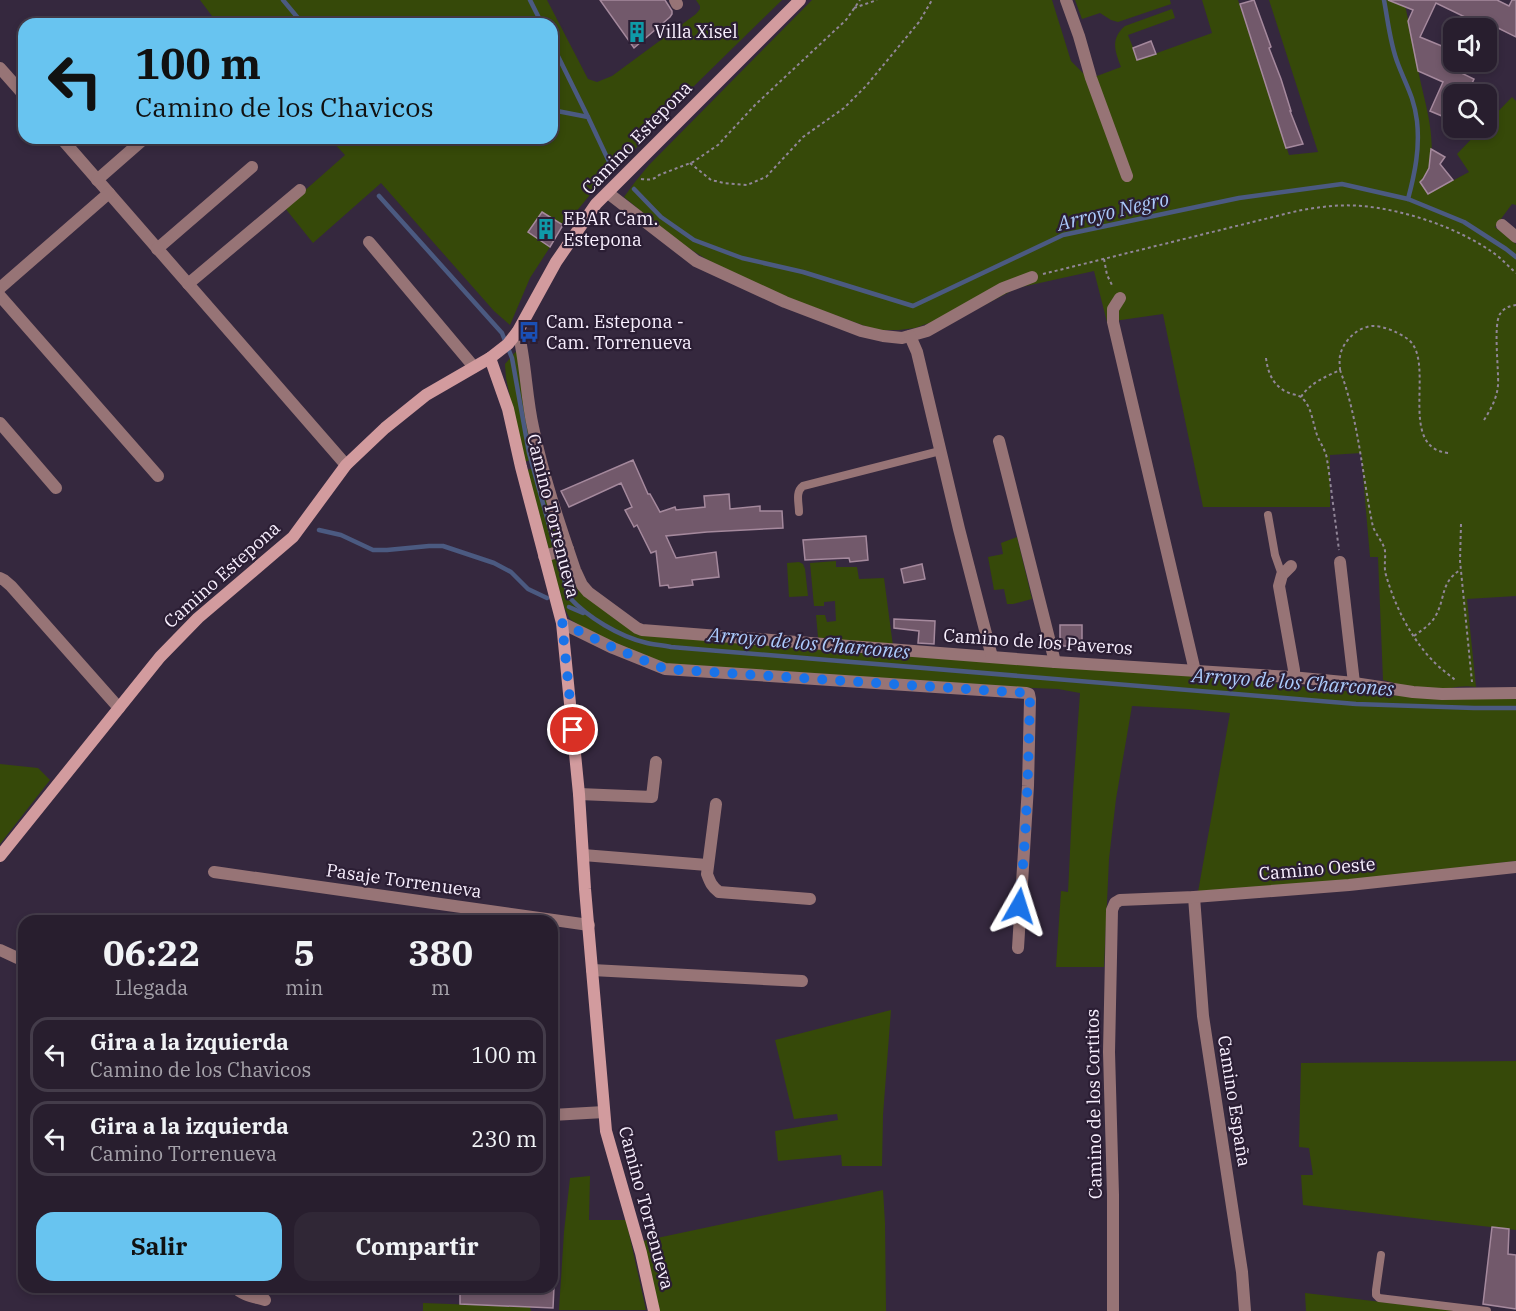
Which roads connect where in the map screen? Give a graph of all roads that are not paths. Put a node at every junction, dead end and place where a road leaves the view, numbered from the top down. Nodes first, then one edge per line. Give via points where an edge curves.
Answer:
1 (800, 0) edge
2 (1066, 0) edge
3 (0, 68) edge
4 (18, 88) edge
5 (66, 144) edge
6 (138, 144) edge
7 (252, 167) dead end
8 (1127, 176) dead end
9 (97, 180) junction
10 (300, 190) dead end
11 (109, 193) junction
12 (608, 193) junction
13 (1502, 225) dead end
14 (1516, 237) edge
15 (369, 242) dead end
16 (158, 249) junction
17 (1032, 277) road end
18 (188, 284) junction
19 (0, 288) edge
20 (0, 296) edge
21 (1120, 298) road end
22 (516, 334) junction
23 (910, 336) junction
24 (490, 358) junction
25 (474, 368) junction
26 (0, 423) edge
27 (999, 441) dead end
28 (940, 451) junction
29 (531, 464) junction
30 (346, 465) junction
31 (158, 476) dead end
32 (56, 488) dead end
33 (800, 512) dead end
34 (1268, 515) dead end
35 (556, 553) junction
36 (1340, 562) road end
37 (1287, 571) joint
38 (0, 578) edge
39 (562, 623) junction
40 (992, 657) junction
41 (1055, 662) junction
42 (1195, 671) junction
43 (1294, 677) junction
44 (1354, 683) junction
45 (1516, 693) edge
46 (113, 701) junction
47 (656, 762) dead end
48 (579, 794) junction
49 (716, 804) dead end
50 (583, 855) junction
51 (0, 856) edge
52 (707, 864) junction
53 (1516, 867) edge
54 (214, 872) dead end
55 (1194, 897) junction
56 (810, 899) dead end
57 (1120, 900) joint
58 (518, 915) edge
59 (558, 921) edge
60 (589, 925) junction
61 (1018, 948) dead end
62 (0, 950) edge
63 (18, 959) edge
64 (592, 970) junction
65 (802, 981) dead end
66 (604, 1112) junction
67 (558, 1115) edge
68 (1382, 1255) dead end
69 (245, 1293) edge
70 (265, 1300) dead end
71 (654, 1311) edge
72 (1113, 1311) edge
73 (1245, 1311) edge
74 (1487, 1311) edge

1 - 12 main road, Camino Estepona
2 - 8 street
3 - 4 street
5 - 9 street
6 - 9 street
7 - 16 street
9 - 11 street
10 - 18 street
11 - 16 street
11 - 19 street
12 - 22 main road, Camino Estepona via 556,262
12 - 23 street via 696,261 861,331 896,338
13 - 14 street
15 - 25 street
16 - 18 street
17 - 23 street
18 - 30 street
20 - 31 street
21 - 42 street via 1113,309 1113,322
22 - 24 main road, Camino Estepona
22 - 29 street, Camino de los Paveros via 523,353
23 - 28 street
24 - 25 main road, Camino Estepona
24 - 29 main road, Camino Torrenueva
25 - 30 main road, Camino Estepona via 426,395
26 - 32 street
27 - 41 street
28 - 33 lane via 803,486 798,494
28 - 40 street
29 - 35 main road, Camino Torrenueva
29 - 35 street, Camino de los Paveros
30 - 46 main road, Camino Estepona via 293,537 198,618
34 - 37 lane via 1275,555
35 - 39 main road, Camino Torrenueva
35 - 40 street, Camino de los Paveros via 575,570 584,587 642,630
36 - 44 street
37 - 43 street via 1280,586
38 - 46 street
39 - 48 main road, Camino Torrenueva
39 - 61 street via 665,669 1029,694
40 - 41 street, Camino de los Paveros
41 - 42 street, Camino de los Paveros
42 - 43 street, Camino de los Paveros
43 - 44 street, Camino de los Paveros
44 - 45 street, Camino de los Paveros via 1413,692
46 - 51 main road, Camino Estepona
47 - 48 street via 652,796
48 - 50 main road, Camino Torrenueva
49 - 52 street
50 - 52 street
50 - 60 main road, Camino Torrenueva
52 - 56 street via 711,884 719,892
53 - 55 street, Camino Oeste
54 - 58 street, Pasaje Torrenueva
55 - 57 street, Camino Oeste
55 - 73 street, Camino España via 1203,1016
57 - 72 street, Camino de los Cortitos via 1112,910 1111,922
59 - 60 street, Pasaje Torrenueva
60 - 64 main road, Camino Torrenueva
62 - 63 street
64 - 65 street
64 - 66 main road, Camino Torrenueva
66 - 67 street
66 - 71 main road, Camino Torrenueva
68 - 74 lane via 1376,1290 1379,1298
69 - 70 street

